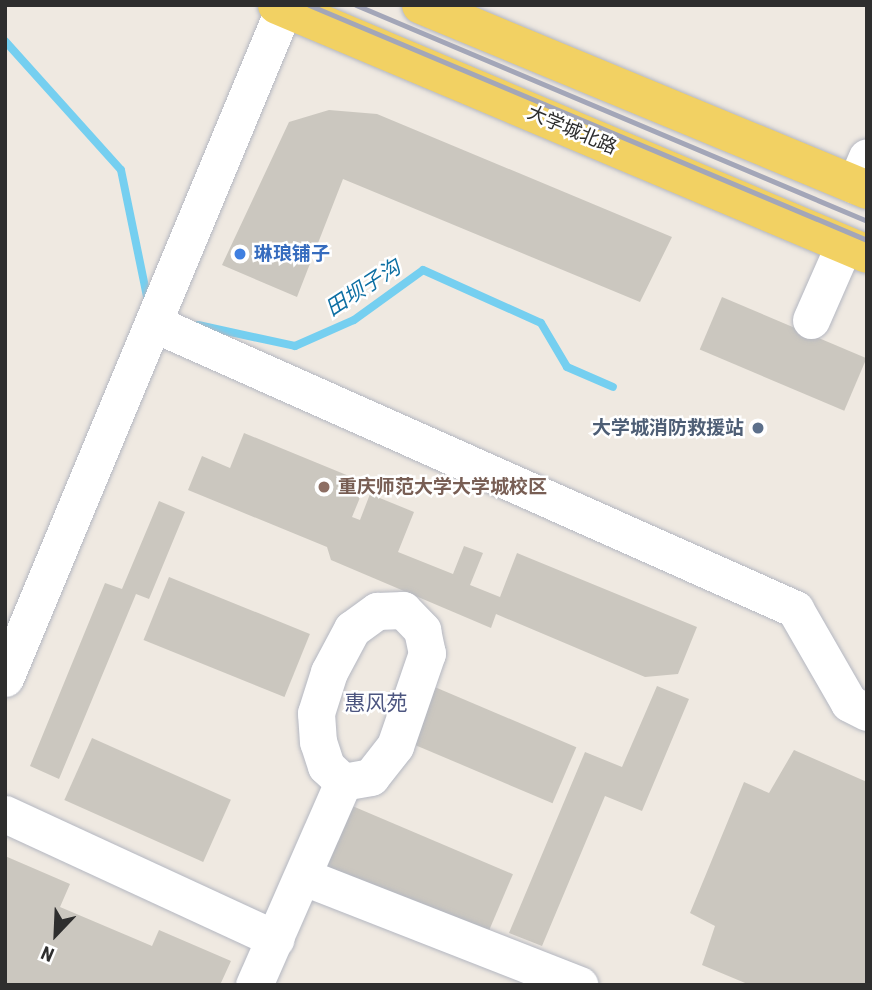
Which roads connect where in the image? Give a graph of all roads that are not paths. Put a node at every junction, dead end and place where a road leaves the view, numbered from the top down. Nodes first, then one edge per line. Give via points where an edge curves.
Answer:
1 (421, 5) edge
2 (281, 7) edge
3 (863, 178) edge
4 (855, 250) edge
5 (811, 320) dead end
6 (155, 324) junction
7 (5, 678) edge
8 (867, 712) edge
9 (343, 782) dead end
10 (5, 814) edge
11 (317, 882) dead end
12 (276, 939) junction
13 (254, 985) edge
14 (580, 985) edge

1 - 3 main road
2 - 4 main road, 大学城北路
2 - 6 lane
4 - 5 lane
6 - 7 lane
6 - 8 lane via 795,610 849,704
9 - 12 lane
10 - 12 lane
11 - 14 lane
12 - 13 lane

